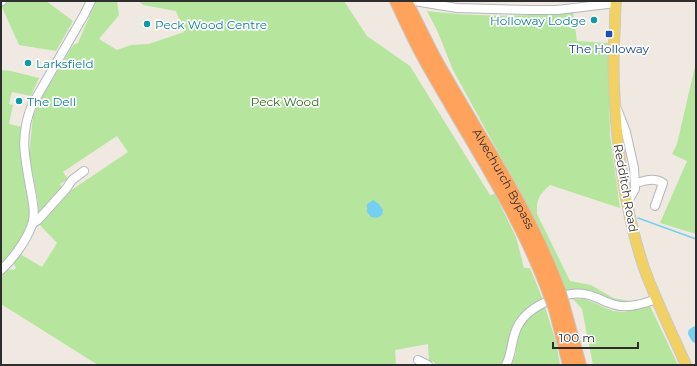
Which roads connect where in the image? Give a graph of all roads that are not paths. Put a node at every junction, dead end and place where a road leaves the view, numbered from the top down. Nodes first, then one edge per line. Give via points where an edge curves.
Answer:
1 (91, 1) edge
2 (396, 1) edge
3 (406, 1) edge
4 (414, 1) edge
5 (616, 2) edge
6 (615, 103) junction
7 (84, 170) dead end
8 (635, 183) junction
9 (627, 203) junction
10 (655, 206) dead end
11 (32, 224) junction
12 (1, 270) edge
13 (554, 292) junction
14 (657, 299) junction
15 (560, 308) junction
16 (418, 360) dead end
17 (428, 365) edge
18 (506, 365) edge
19 (570, 365) edge
20 (580, 365) edge
21 (686, 365) edge

1 - 11 street via 27,117 23,145 33,204
2 - 13 highway, Alvechurch Bypass via 425,58 515,215
3 - 13 highway, Alvechurch Bypass via 434,55 517,198 550,266
4 - 5 street via 457,8 546,10
5 - 6 main road, Redditch Road via 613,57
6 - 8 street via 626,132
6 - 9 main road, Redditch Road via 620,164
7 - 11 street
8 - 9 street via 635,189
8 - 10 street via 652,179 663,183
9 - 14 main road, Redditch Road via 640,255
11 - 12 street via 27,236
13 - 15 highway, Alvechurch Bypass, bridge
14 - 18 street via 637,305 621,306 589,295 569,294 543,303 527,314 518,326
14 - 21 main road, Redditch Road
15 - 19 highway, Alvechurch Bypass
15 - 20 highway, Alvechurch Bypass
16 - 17 street

